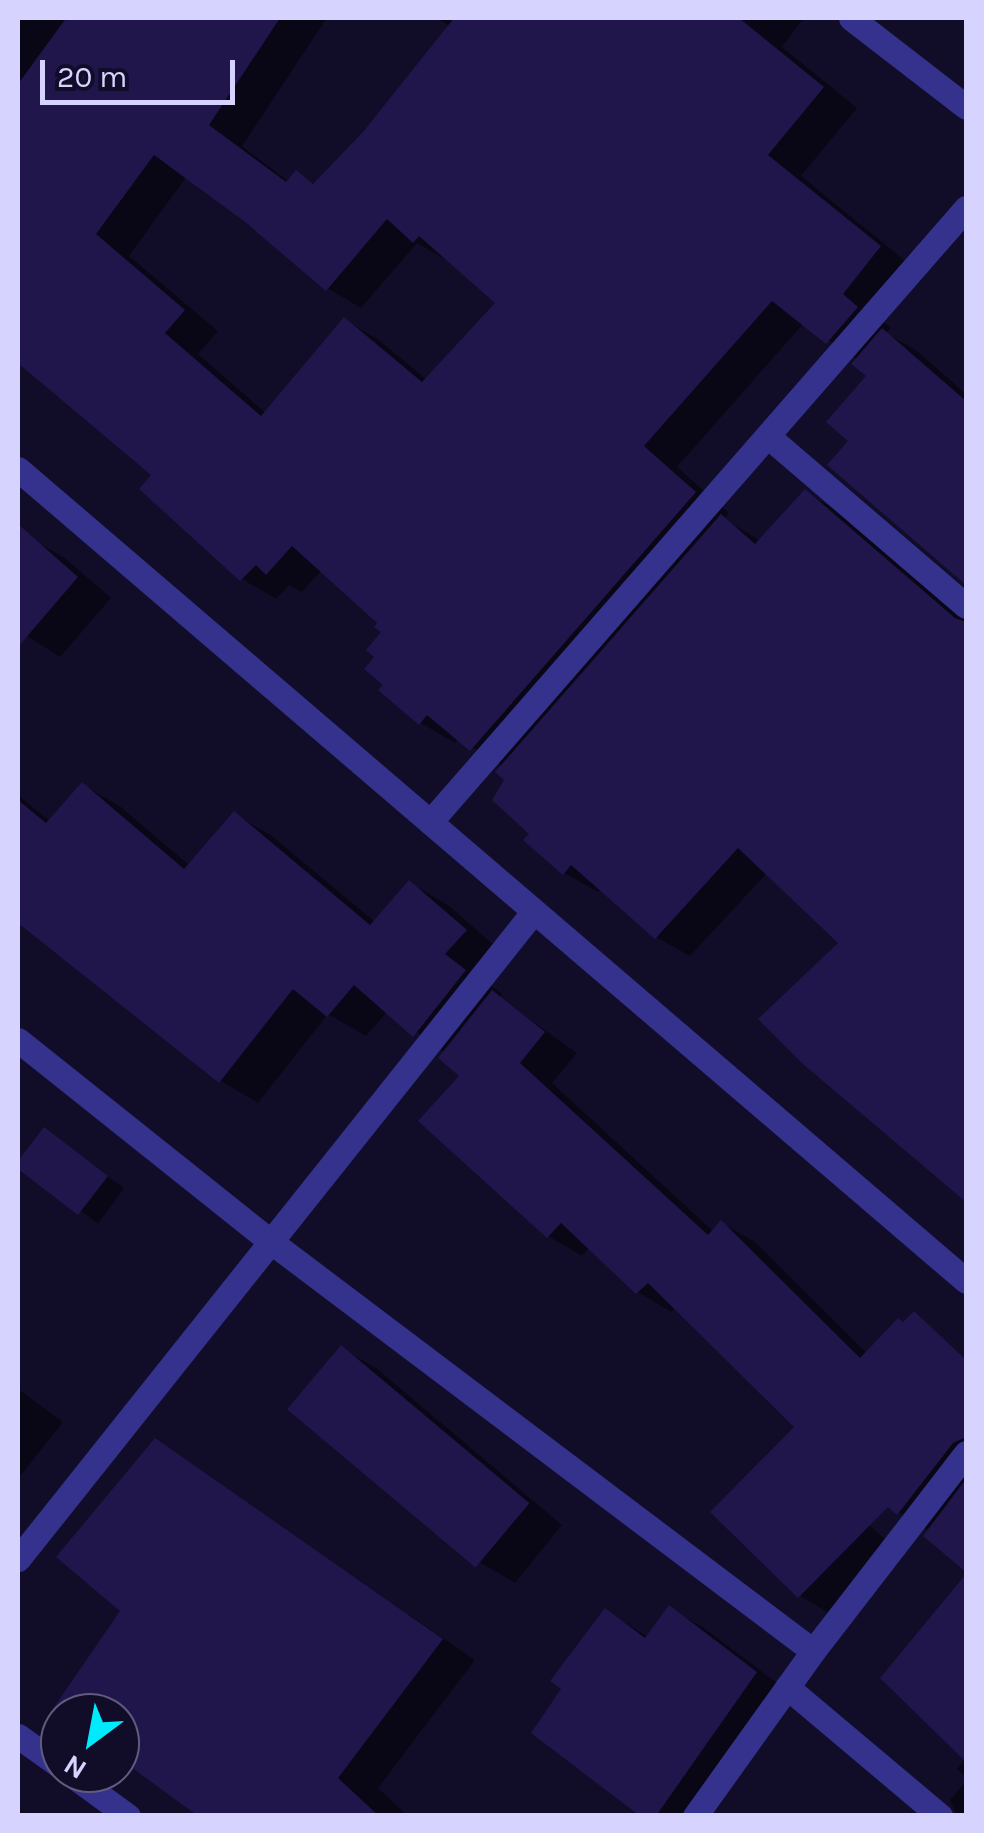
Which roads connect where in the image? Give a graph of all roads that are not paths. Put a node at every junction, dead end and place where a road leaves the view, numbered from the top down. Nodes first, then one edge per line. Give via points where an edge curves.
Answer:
1 (852, 18) edge
2 (966, 107) edge
3 (966, 208) edge
4 (770, 438) junction
5 (18, 470) edge
6 (966, 606) edge
7 (430, 822) junction
8 (534, 912) junction
9 (18, 1040) edge
10 (270, 1241) junction
11 (966, 1281) edge
12 (966, 1453) edge
13 (18, 1559) edge
14 (813, 1651) junction
15 (788, 1687) junction
16 (18, 1736) edge
17 (40, 1752) edge
18 (96, 1793) edge
19 (128, 1816) edge
20 (694, 1816) edge
21 (940, 1816) edge

1 - 2 street
3 - 4 street
4 - 6 street
4 - 7 street
5 - 7 street
7 - 8 street
8 - 10 street
8 - 11 street
9 - 10 street
10 - 13 street
10 - 14 street
12 - 14 street
14 - 15 street
15 - 20 street
15 - 21 street
16 - 17 street
18 - 19 street

